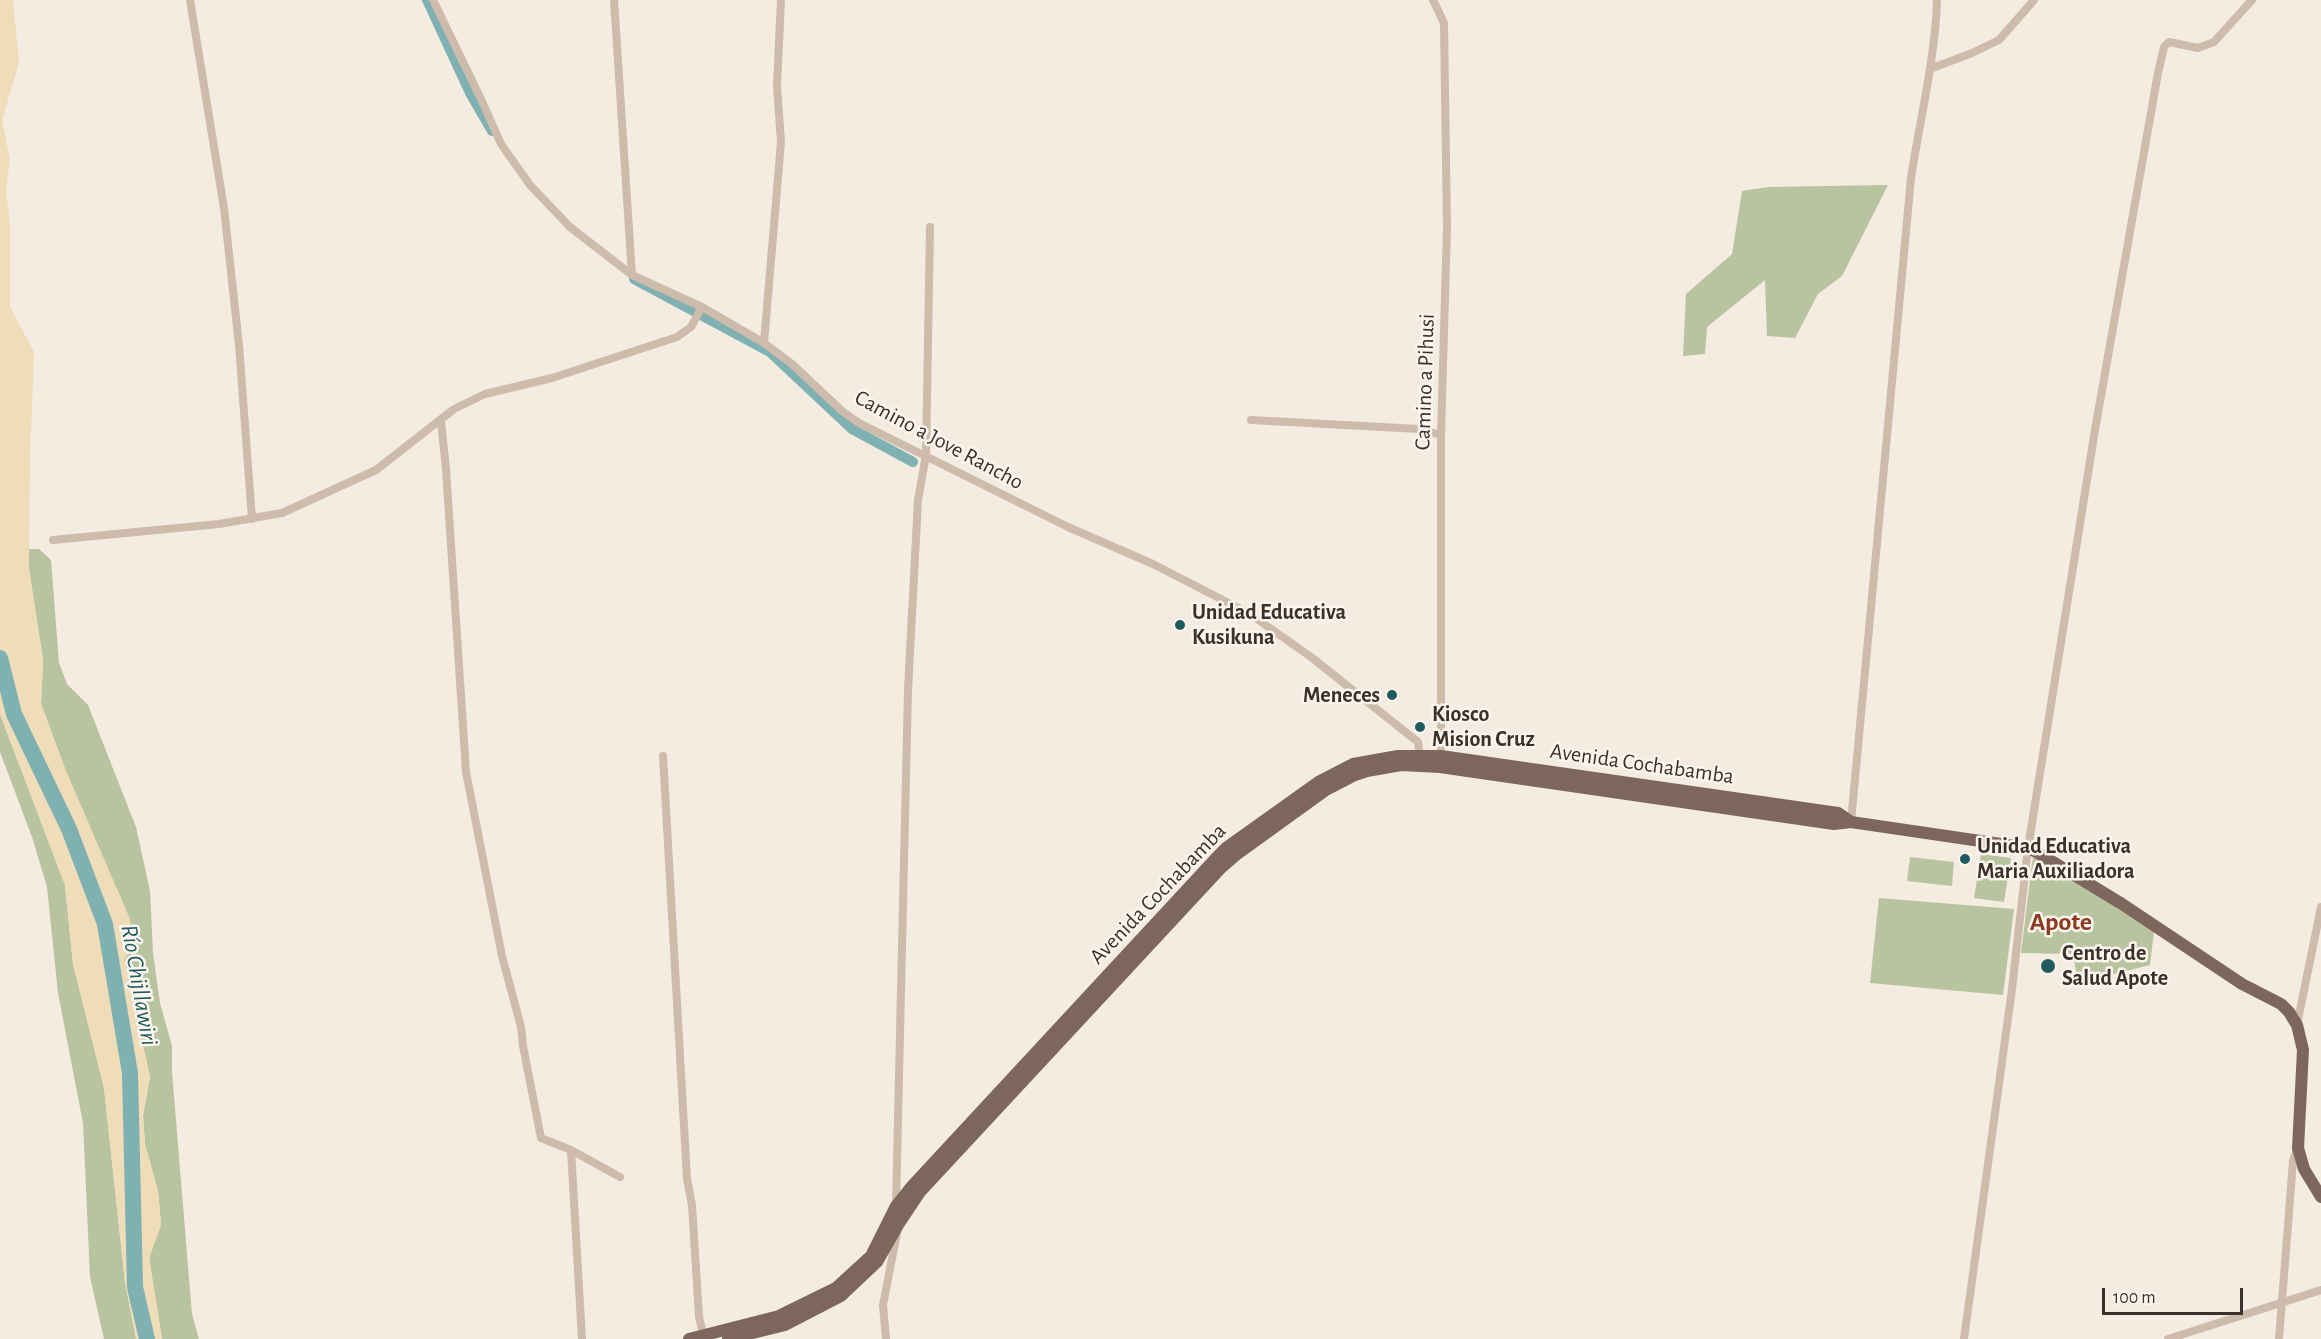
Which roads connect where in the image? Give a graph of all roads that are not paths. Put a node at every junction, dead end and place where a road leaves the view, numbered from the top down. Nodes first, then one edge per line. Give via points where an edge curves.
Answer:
1 (190, 0) edge
2 (433, 0) edge
3 (614, 0) edge
4 (781, 0) edge
5 (1433, 0) edge
6 (1937, 0) edge
7 (2034, 0) edge
8 (2252, 0) edge
9 (1930, 69) junction
10 (930, 228) dead end
11 (632, 275) junction
12 (702, 307) junction
13 (764, 343) junction
14 (1251, 420) dead end
15 (441, 421) junction
16 (1441, 435) junction
17 (926, 455) junction
18 (252, 519) junction
19 (53, 540) dead end
20 (663, 756) dead end
21 (1420, 760) junction
22 (1441, 762) junction
23 (1851, 822) junction
24 (2028, 848) junction
25 (2321, 907) edge
26 (2297, 1025) junction
27 (2298, 1148) junction
28 (571, 1150) junction
29 (620, 1177) dead end
30 (2321, 1197) edge
31 (896, 1206) junction
32 (898, 1225) junction
33 (2321, 1290) edge
34 (2283, 1302) junction
35 (703, 1337) edge
36 (582, 1339) edge
37 (688, 1339) edge
38 (728, 1339) edge
39 (886, 1339) edge
40 (1964, 1339) edge
41 (2168, 1339) edge
42 (2279, 1339) edge

1 - 18 street via 224,208
2 - 11 street, Camino a Jove Rancho via 501,144 530,185 570,227
3 - 11 street
4 - 13 street via 777,86 781,142
5 - 16 street, Camino a Pihusi via 1444,23 1447,228
6 - 9 street
7 - 9 street via 2000,40
8 - 24 street via 2214,42 2198,48 2169,42 2164,47 2095,430
9 - 23 street via 1911,178
10 - 17 street
11 - 12 street, Camino a Jove Rancho
12 - 13 street, Camino a Jove Rancho
12 - 15 street via 691,327 677,337 552,378 485,394 454,409
13 - 17 street, Camino a Jove Rancho via 859,423
14 - 16 street via 1419,429
15 - 18 street via 376,470 282,513
15 - 28 street via 466,772 541,1138
16 - 22 street, Camino a Pihusi
17 - 21 street, Camino a Jove Rancho via 1250,614 1418,742
17 - 31 street via 918,500 908,690
18 - 19 street
20 - 35 street via 687,1179
21 - 22 main road, Avenida Cochabamba
21 - 31 main road, Avenida Cochabamba via 1370,760 1344,768 1226,848
21 - 32 main road, Avenida Cochabamba via 1367,771 1326,790 1221,868 920,1192
22 - 23 main road, Avenida Cochabamba via 1749,806 1838,813
23 - 24 main road, Avenida Cochabamba
24 - 26 main road, Avenida Cochabamba via 2122,904 2242,984 2281,1004
24 - 40 street
25 - 26 street
26 - 27 main road, Avenida Cochabamba via 2303,1050
27 - 30 main road, Avenida Cochabamba via 2304,1169
27 - 34 street via 2293,1161
28 - 29 street
28 - 36 street
31 - 32 street
31 - 35 main road, Avenida Cochabamba via 871,1256 836,1288 780,1316
32 - 38 main road, Avenida Cochabamba via 878,1262 841,1296 785,1325
32 - 39 street via 883,1305
33 - 34 street
34 - 41 street
34 - 42 street
35 - 37 main road, Avenida Cochabamba

